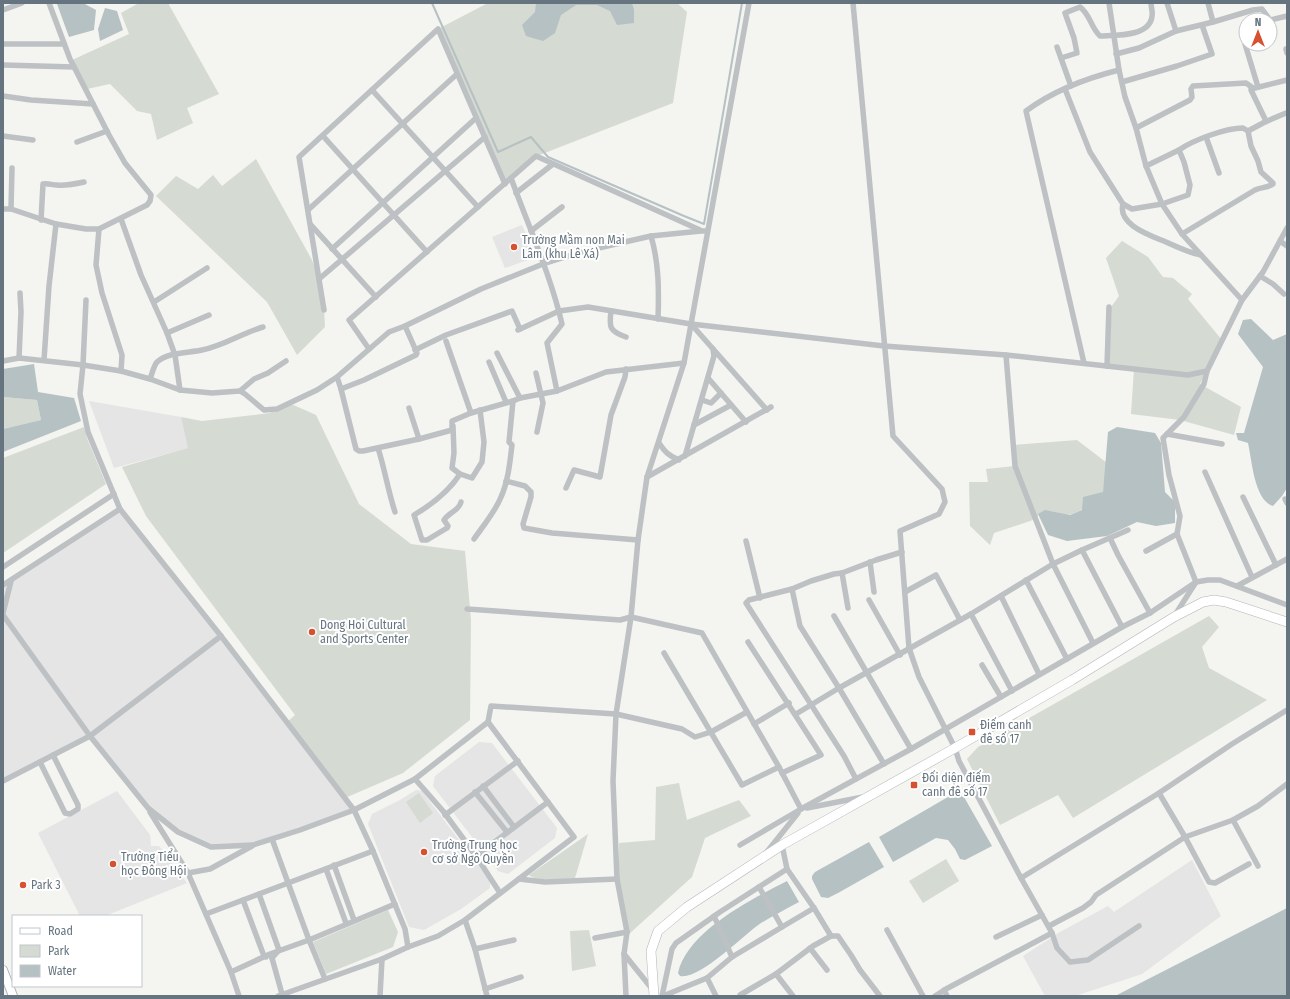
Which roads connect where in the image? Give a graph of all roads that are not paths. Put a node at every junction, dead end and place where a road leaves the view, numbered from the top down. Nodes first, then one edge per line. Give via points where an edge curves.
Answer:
1 (22, 3) edge
2 (49, 3) edge
3 (749, 3) edge
4 (853, 3) edge
5 (1109, 3) edge
6 (1151, 3) edge
7 (1167, 3) edge
8 (1208, 3) edge
9 (3, 10) edge
10 (1287, 16) edge
11 (1213, 22) junction
12 (1202, 25) junction
13 (1176, 31) junction
14 (1114, 36) junction
15 (3, 44) edge
16 (64, 44) junction
17 (1057, 46) dead end
18 (1247, 52) edge
19 (1116, 54) junction
20 (1061, 58) junction
21 (3, 65) edge
22 (74, 67) junction
23 (1119, 70) junction
24 (457, 74) junction
25 (1287, 80) edge
26 (1122, 82) junction
27 (1256, 87) junction
28 (1068, 88) junction
29 (372, 90) junction
30 (3, 96) edge
31 (93, 104) junction
32 (1286, 113) dead end
33 (476, 118) junction
34 (1265, 122) junction
35 (402, 124) junction
36 (1136, 128) junction
37 (107, 131) junction
38 (1248, 131) junction
39 (3, 136) edge
40 (322, 136) junction
41 (485, 137) junction
42 (1206, 137) junction
43 (32, 140) dead end
44 (77, 142) dead end
45 (1179, 150) junction
46 (432, 157) junction
47 (553, 164) junction
48 (1146, 166) junction
49 (12, 168) dead end
50 (352, 169) junction
51 (445, 171) junction
52 (1219, 173) dead end
53 (511, 178) junction
54 (84, 182) dead end
55 (505, 184) junction
56 (516, 193) junction
57 (382, 203) junction
58 (1123, 204) junction
59 (1162, 204) junction
60 (478, 207) junction
61 (562, 207) dead end
62 (3, 209) edge
63 (11, 209) junction
64 (308, 210) junction
65 (394, 215) junction
66 (121, 219) junction
67 (40, 220) junction
68 (56, 224) junction
69 (310, 225) junction
70 (1287, 228) edge
71 (99, 230) junction
72 (531, 231) junction
73 (704, 231) junction
74 (1182, 234) junction
75 (651, 236) junction
76 (1280, 241) junction
77 (1287, 246) edge
78 (332, 249) junction
79 (427, 252) junction
80 (1201, 255) junction
81 (342, 260) junction
82 (543, 264) junction
83 (206, 268) dead end
84 (1260, 276) junction
85 (319, 279) junction
86 (20, 293) dead end
87 (1284, 294) dead end
88 (376, 297) junction
89 (86, 300) dead end
90 (1242, 300) junction
91 (154, 302) junction
92 (1109, 307) dead end
93 (324, 310) dead end
94 (559, 311) junction
95 (611, 311) junction
96 (209, 315) dead end
97 (658, 319) junction
98 (691, 324) junction
99 (405, 326) junction
100 (263, 327) dead end
101 (167, 333) junction
102 (626, 337) dead end
103 (446, 341) dead end
104 (884, 346) junction
105 (369, 349) junction
106 (713, 349) junction
107 (415, 350) junction
108 (497, 353) dead end
109 (175, 354) junction
110 (1006, 355) junction
111 (19, 358) junction
112 (44, 360) junction
113 (3, 361) edge
114 (286, 361) dead end
115 (489, 362) dead end
116 (684, 363) junction
117 (1084, 363) junction
118 (83, 365) junction
119 (1106, 366) junction
120 (626, 369) junction
121 (121, 371) junction
122 (1207, 371) junction
123 (536, 373) dead end
124 (337, 377) junction
125 (708, 378) junction
126 (150, 379) junction
127 (180, 390) junction
128 (341, 390) junction
129 (557, 391) junction
130 (240, 392) junction
131 (541, 393) junction
132 (721, 393) junction
133 (520, 398) junction
134 (702, 400) junction
135 (513, 401) junction
136 (506, 402) junction
137 (711, 403) junction
138 (731, 405) junction
139 (409, 408) dead end
140 (480, 410) junction
141 (471, 413) junction
142 (715, 414) junction
143 (452, 422) junction
144 (746, 422) junction
145 (694, 425) junction
146 (537, 432) dead end
147 (1168, 434) junction
148 (419, 439) junction
149 (659, 443) junction
150 (1222, 444) dead end
151 (378, 448) junction
152 (685, 456) junction
153 (679, 460) junction
154 (1205, 472) dead end
155 (460, 474) junction
156 (647, 477) junction
157 (506, 481) junction
158 (566, 488) dead end
159 (114, 494) junction
160 (1243, 497) dead end
161 (461, 502) dead end
162 (120, 509) junction
163 (395, 512) dead end
164 (1128, 530) dead end
165 (1176, 534) junction
166 (1110, 538) junction
167 (474, 539) dead end
168 (638, 540) junction
169 (746, 541) dead end
170 (1082, 550) junction
171 (1146, 551) dead end
172 (902, 552) junction
173 (1287, 559) edge
174 (870, 562) junction
175 (1053, 564) junction
176 (1276, 565) junction
177 (3, 567) edge
178 (842, 573) junction
179 (1252, 577) junction
180 (1026, 580) junction
181 (10, 581) junction
182 (1196, 582) junction
183 (3, 585) edge
184 (1237, 586) junction
185 (792, 589) junction
186 (874, 592) dead end
187 (904, 592) junction
188 (1001, 596) junction
189 (760, 598) junction
190 (869, 600) dead end
191 (1287, 605) edge
192 (848, 608) dead end
193 (467, 609) dead end
194 (1150, 613) junction
195 (3, 614) edge
196 (971, 614) junction
197 (834, 616) dead end
198 (1174, 616) junction
199 (631, 617) junction
200 (960, 620) junction
201 (1287, 622) edge
202 (1122, 627) junction
203 (221, 636) junction
204 (748, 642) dead end
205 (1093, 643) junction
206 (909, 648) junction
207 (664, 653) dead end
208 (900, 655) junction
209 (1067, 659) junction
210 (982, 665) dead end
211 (866, 673) junction
212 (1039, 674) junction
213 (839, 688) junction
214 (1012, 690) junction
215 (1001, 697) junction
216 (788, 703) junction
217 (812, 704) junction
218 (1287, 710) edge
219 (747, 712) junction
220 (616, 714) junction
221 (796, 714) junction
222 (488, 722) junction
223 (754, 724) junction
224 (945, 728) junction
225 (711, 732) junction
226 (90, 736) junction
227 (955, 748) junction
228 (911, 749) junction
229 (53, 756) junction
230 (518, 761) junction
231 (40, 762) junction
232 (884, 764) junction
233 (780, 770) junction
234 (415, 779) junction
235 (856, 779) junction
236 (3, 781) edge
237 (1287, 784) edge
238 (483, 786) junction
239 (475, 792) junction
240 (1159, 793) junction
241 (870, 796) junction
242 (548, 802) junction
243 (148, 808) junction
244 (801, 809) junction
245 (354, 810) junction
246 (445, 814) junction
247 (1232, 820) junction
248 (514, 827) junction
249 (507, 832) junction
250 (1185, 836) junction
251 (272, 839) junction
252 (253, 845) junction
253 (740, 845) dead end
254 (782, 845) junction
255 (373, 850) junction
256 (476, 856) junction
257 (760, 859) junction
258 (1249, 864) dead end
259 (334, 866) junction
260 (1258, 866) dead end
261 (326, 869) junction
262 (787, 869) junction
263 (188, 873) junction
264 (1021, 878) junction
265 (519, 879) junction
266 (617, 879) junction
267 (289, 883) junction
268 (759, 887) junction
269 (500, 893) junction
270 (259, 894) junction
271 (243, 900) junction
272 (395, 904) junction
273 (814, 908) junction
274 (206, 914) junction
275 (714, 916) junction
276 (1042, 916) junction
277 (354, 920) junction
278 (465, 920) junction
279 (346, 923) junction
280 (1049, 926) junction
281 (1139, 926) dead end
282 (782, 927) junction
283 (887, 930) dead end
284 (627, 932) junction
285 (1052, 933) junction
286 (831, 936) junction
287 (594, 938) dead end
288 (996, 938) dead end
289 (309, 940) junction
290 (514, 940) dead end
291 (408, 946) junction
292 (810, 948) junction
293 (475, 949) junction
294 (279, 950) junction
295 (624, 954) junction
296 (264, 956) junction
297 (732, 957) junction
298 (272, 958) junction
299 (382, 959) junction
300 (3, 970) edge
301 (827, 970) dead end
302 (231, 972) junction
303 (776, 974) junction
304 (521, 977) dead end
305 (707, 978) junction
306 (325, 979) junction
307 (485, 989) junction
308 (654, 993) edge
309 (945, 993) edge
310 (280, 995) edge
311 (13, 996) edge
312 (239, 996) edge
313 (380, 996) edge
314 (487, 996) edge
315 (626, 996) edge
316 (663, 996) edge
317 (716, 996) edge
318 (740, 996) edge
319 (793, 996) edge
320 (880, 996) edge
321 (923, 996) edge
322 (935, 996) edge

1 - 9 street
2 - 16 street
3 - 73 street via 720,165
4 - 104 street
5 - 14 street
6 - 14 street via 1152,17 1147,28 1133,34
7 - 13 street
8 - 11 street
10 - 11 street via 1270,20 1262,9
11 - 12 street
12 - 13 street
12 - 26 street via 1212,54
13 - 19 street via 1139,48
14 - 19 street
14 - 20 street via 1100,36 1094,31 1084,10 1080,7 1075,8 1065,13 1078,53
15 - 16 street
16 - 22 street
17 - 20 street
18 - 27 street
19 - 23 street
20 - 28 street
21 - 22 street
22 - 31 street
23 - 26 street
23 - 28 street
24 - 29 street via 438,29
24 - 33 street
24 - 35 street
25 - 27 street
26 - 36 street
27 - 34 street via 1250,90
27 - 36 street via 1246,83 1193,86 1190,100
28 - 58 street via 1090,152
28 - 117 street via 1026,111
29 - 35 street
29 - 40 street
30 - 31 street
31 - 37 street
32 - 34 street
33 - 41 street
33 - 46 street
34 - 38 street
35 - 46 street
35 - 50 street
36 - 48 street
37 - 44 street
37 - 66 street via 124,163 151,195 147,205
38 - 42 street via 1245,128 1232,128
38 - 74 street via 1250,146 1261,172 1273,184 1267,188 1259,188
39 - 43 street
40 - 50 street
40 - 64 street via 299,157
41 - 51 street
41 - 55 street
42 - 45 street
42 - 52 street
45 - 48 street
45 - 59 street via 1190,185 1188,195
46 - 51 street
46 - 57 street
47 - 53 street via 536,156
47 - 56 street
47 - 73 street
48 - 59 street
49 - 63 street
50 - 57 street
50 - 64 street
51 - 60 street
51 - 65 street
53 - 55 street
53 - 56 street
54 - 67 street via 69,185 43,184
55 - 60 street
56 - 72 street
57 - 65 street
57 - 78 street
58 - 59 street via 1132,210
58 - 80 street via 1125,217 1134,228
59 - 74 street
60 - 79 street
61 - 72 street
62 - 63 street
63 - 67 street
64 - 69 street
65 - 79 street
65 - 81 street
66 - 71 street
66 - 91 street via 141,275
67 - 68 street
68 - 71 street
68 - 112 street
69 - 78 street
69 - 85 street
70 - 76 street
71 - 121 street via 96,265 102,293 122,355
72 - 82 street
73 - 75 street
73 - 98 street
74 - 80 street
75 - 82 street via 581,252
75 - 97 street via 659,293
76 - 77 street
76 - 84 street
78 - 81 street
79 - 88 street
80 - 90 street
81 - 85 street
81 - 88 street
82 - 94 street
82 - 99 street via 481,289
83 - 91 street
84 - 87 street
84 - 90 street
85 - 93 street
86 - 111 street
88 - 105 street via 349,320
89 - 118 street
90 - 122 street
91 - 101 street
92 - 119 street
94 - 95 street via 588,307
94 - 107 street via 519,329 512,311 446,335
94 - 129 street via 562,324 548,343
95 - 97 street
95 - 102 street via 611,329
96 - 101 street
97 - 98 street
98 - 104 street
98 - 106 street
98 - 116 street
99 - 105 street via 389,332
99 - 107 street
100 - 109 street via 218,346
101 - 109 street
103 - 141 street
104 - 110 street
104 - 172 street via 893,436 942,489 945,502 939,514 900,531
105 - 124 street
106 - 125 street via 714,356
106 - 144 street via 769,408
107 - 128 street via 416,355
108 - 133 street
109 - 126 street via 156,362
109 - 127 street
110 - 117 street
110 - 175 street via 1015,466
111 - 112 street
111 - 113 street
112 - 118 street
114 - 130 street via 254,379
115 - 136 street
116 - 120 street
116 - 149 street
117 - 119 street
118 - 121 street
118 - 159 street via 80,394 88,432
119 - 122 street via 1188,375
120 - 129 street via 606,372
120 - 158 street via 612,415 600,477 574,470
121 - 126 street
122 - 147 street via 1204,384 1184,417
123 - 131 street
124 - 128 street
124 - 130 street via 317,390 273,410 264,410
125 - 132 street
125 - 134 street
126 - 127 street
127 - 130 street
128 - 151 street via 356,449 363,451
129 - 131 street
131 - 133 street
131 - 146 street via 543,403
132 - 137 street
132 - 138 street
133 - 135 street
134 - 137 street
134 - 145 street
135 - 136 street
135 - 157 street via 509,442 512,445
136 - 140 street
137 - 142 street
138 - 142 street
138 - 144 street
139 - 148 street
140 - 141 street
140 - 155 street via 484,442 482,462 472,478
141 - 143 street
142 - 145 street
143 - 148 street via 452,430
143 - 155 street via 452,468
144 - 152 street
145 - 152 street
147 - 150 street
147 - 165 street via 1163,438 1169,475 1180,516
148 - 151 street
149 - 153 street via 665,452
149 - 156 street
151 - 163 street
152 - 153 street
153 - 156 street
154 - 179 street
155 - 161 street via 455,483 442,495 414,516 422,540 427,540 447,528 444,520 458,509
156 - 168 street
157 - 167 street via 502,497
157 - 168 street via 525,486 531,492 524,528 552,533
159 - 162 street
159 - 177 street
160 - 176 street
162 - 181 street
162 - 203 street
164 - 166 street
165 - 171 street
165 - 182 street
166 - 170 street
166 - 194 street
168 - 199 street
169 - 189 street
170 - 175 street
170 - 202 street
172 - 174 street
172 - 187 street
173 - 176 street
174 - 178 street
174 - 186 street
175 - 180 street
175 - 205 street
176 - 179 street
178 - 185 street
178 - 192 street
179 - 184 street
180 - 188 street
180 - 209 street
181 - 183 street
181 - 195 street
182 - 184 street via 1220,580
182 - 194 street
182 - 198 street
184 - 191 street
185 - 189 street
185 - 213 street via 800,626
187 - 200 street via 936,575
187 - 206 street
188 - 196 street
188 - 212 street
189 - 217 street via 749,600 747,604
190 - 208 street
193 - 199 street via 620,620
194 - 202 street
195 - 226 street
196 - 200 street
196 - 214 street
197 - 211 street
198 - 201 main road via 1203,602 1214,600
198 - 227 main road via 1072,680
199 - 219 street via 702,633
199 - 220 street
200 - 206 street
202 - 205 street
203 - 226 street
203 - 245 street
204 - 216 street
205 - 209 street
206 - 208 street
206 - 224 street via 919,677
207 - 225 street
208 - 211 street
209 - 212 street
210 - 215 street
211 - 213 street
211 - 228 street
212 - 214 street
213 - 217 street
213 - 232 street
214 - 215 street
215 - 224 street
216 - 221 street
216 - 223 street
217 - 221 street
217 - 235 street
218 - 240 street
219 - 223 street
219 - 225 street
220 - 222 street via 491,706
220 - 225 street via 682,729 695,737
220 - 266 street via 613,781
221 - 233 street via 821,755
222 - 230 street
222 - 234 street
223 - 233 street
224 - 227 street
224 - 228 street
225 - 233 street via 742,785
226 - 229 street
226 - 243 street
227 - 241 main road
227 - 264 street via 959,762
228 - 232 street
229 - 231 street
229 - 231 street via 78,805 78,809 70,814 65,813
230 - 238 street
230 - 242 street
231 - 236 street
232 - 235 street
233 - 244 street
234 - 245 street
234 - 246 street
235 - 244 street
237 - 247 street via 1258,806
238 - 239 street
238 - 248 street
239 - 246 street
239 - 249 street
240 - 250 street
240 - 264 street
241 - 244 street
241 - 254 main road
242 - 248 street
242 - 265 street via 574,837
243 - 252 street via 178,832 211,847
243 - 263 street
244 - 253 street
244 - 257 street
245 - 251 street
245 - 255 street
246 - 256 street
247 - 250 street
247 - 260 street
248 - 249 street
249 - 256 street
250 - 258 street via 1209,882 1215,883
250 - 280 street via 1096,895 1083,908
251 - 252 street
251 - 267 street
252 - 263 street via 210,869
254 - 257 main road
254 - 262 street
255 - 259 street
255 - 272 street
256 - 269 street
257 - 308 main road via 687,907 658,931 651,951
259 - 261 street
259 - 277 street
261 - 267 street
261 - 279 street
262 - 268 street
262 - 273 street
263 - 274 street
264 - 276 street
265 - 266 street via 545,882
265 - 269 street
266 - 284 street
267 - 270 street
267 - 289 street
268 - 275 street
268 - 282 street
269 - 278 street
270 - 271 street
270 - 294 street
271 - 274 street
271 - 296 street
272 - 277 street
272 - 291 street via 405,929
273 - 282 street
273 - 286 street
274 - 302 street
275 - 297 street
275 - 316 street via 676,943 672,949
276 - 280 street
276 - 288 street
277 - 279 street
278 - 291 street via 438,936
278 - 293 street
279 - 289 street
280 - 285 street
281 - 285 street via 1088,960 1070,962 1057,948
282 - 297 street
283 - 321 street
284 - 287 street
284 - 295 street
285 - 309 street
286 - 292 street
286 - 320 street via 838,936
289 - 294 street
289 - 306 street
290 - 293 street
291 - 299 street
292 - 301 street
292 - 303 street
293 - 307 street
294 - 296 street
294 - 298 street
295 - 308 street
295 - 315 street
296 - 298 street
296 - 302 street
297 - 305 street
298 - 310 street
299 - 306 street
299 - 313 street
300 - 311 street
302 - 312 street
303 - 318 street
303 - 319 street
304 - 307 street
305 - 316 street
305 - 317 street
306 - 310 street
307 - 314 street
309 - 322 street

